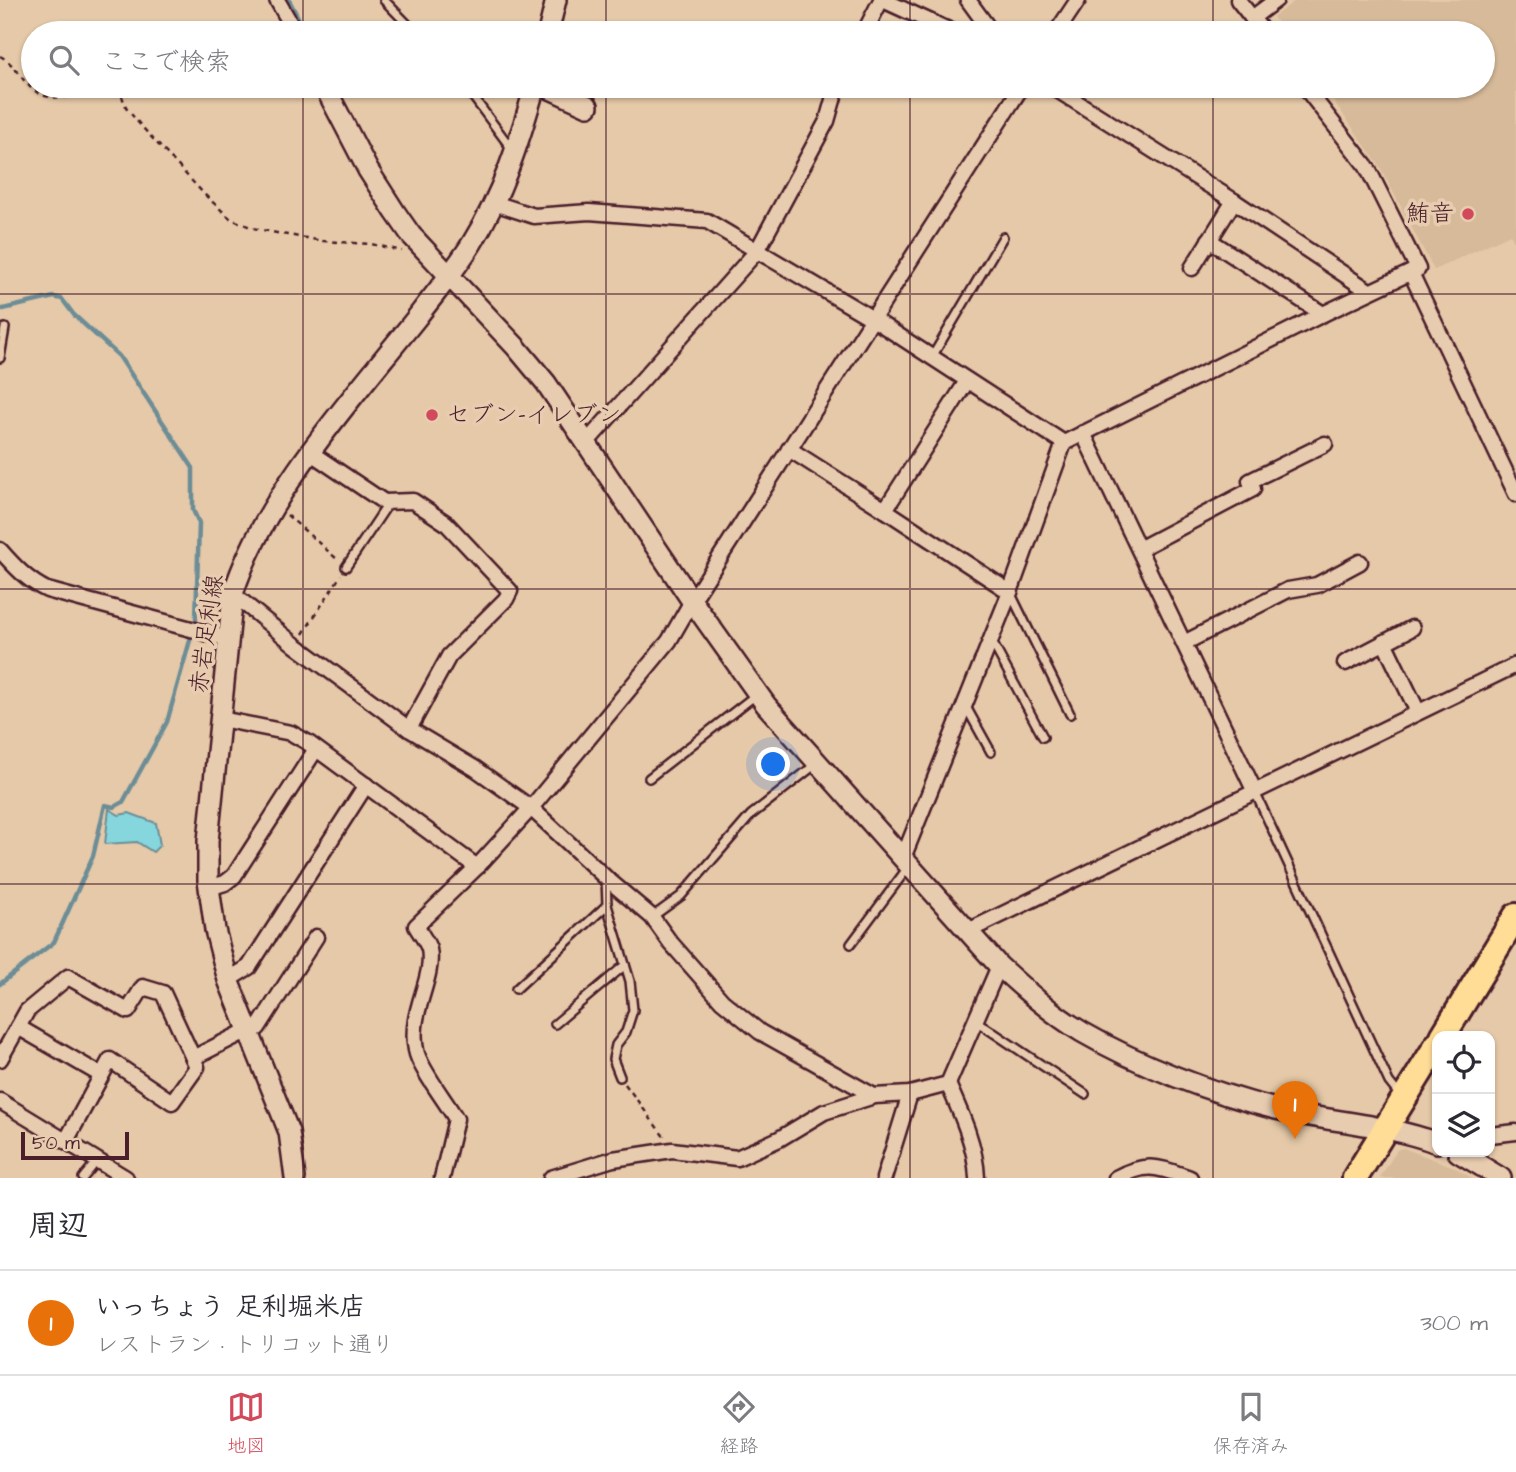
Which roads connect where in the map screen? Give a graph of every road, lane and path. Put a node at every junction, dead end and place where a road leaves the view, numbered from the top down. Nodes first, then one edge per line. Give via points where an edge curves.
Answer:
1 (277, 0) edge
2 (384, 0) edge
3 (556, 0) edge
4 (882, 0) edge
5 (968, 0) edge
6 (1078, 0) edge
7 (1238, 0) edge
8 (1276, 0) edge
9 (1252, 18) junction
10 (289, 21) edge
11 (404, 21) edge
12 (551, 21) edge
13 (871, 21) edge
14 (928, 21) edge
15 (983, 21) edge
16 (1064, 21) edge
17 (1254, 21) edge
18 (0, 56) edge
19 (21, 78) edge
20 (123, 98) edge
21 (330, 98) edge
22 (475, 98) edge
23 (532, 98) edge
24 (571, 98) edge
25 (833, 98) edge
26 (1014, 98) edge
27 (1070, 98) edge
28 (1313, 98) edge
29 (589, 106) dead end
30 (515, 155) junction
31 (1234, 201) junction
32 (494, 203) junction
33 (1003, 237) dead end
34 (1209, 240) junction
35 (422, 247) junction
36 (757, 251) junction
37 (1192, 268) dead end
38 (1411, 273) junction
39 (450, 275) junction
40 (1369, 291) junction
41 (1323, 314) junction
42 (873, 319) junction
43 (5, 328) dead end
44 (0, 358) edge
45 (931, 358) junction
46 (967, 381) junction
47 (1083, 433) junction
48 (586, 443) junction
49 (1064, 443) junction
50 (1325, 444) dead end
51 (789, 449) junction
52 (311, 453) junction
53 (1516, 494) edge
54 (388, 502) junction
55 (276, 505) junction
56 (885, 510) junction
57 (1139, 549) junction
58 (0, 550) edge
59 (1362, 563) dead end
60 (346, 567) junction
61 (1010, 592) junction
62 (233, 594) junction
63 (692, 601) junction
64 (1412, 628) dead end
65 (228, 639) junction
66 (991, 639) junction
67 (1384, 642) junction
68 (1184, 643) junction
69 (295, 645) junction
70 (1345, 663) dead end
71 (1516, 665) edge
72 (757, 693) junction
73 (965, 704) junction
74 (1418, 712) junction
75 (1070, 714) dead end
76 (220, 719) junction
77 (409, 729) junction
78 (1042, 737) dead end
79 (316, 749) junction
80 (991, 752) dead end
81 (817, 764) junction
82 (649, 778) dead end
83 (366, 785) junction
84 (1255, 792) junction
85 (531, 808) junction
86 (906, 862) junction
87 (477, 867) junction
88 (606, 878) junction
89 (209, 888) junction
90 (607, 905) junction
91 (1516, 916) edge
92 (652, 917) junction
93 (968, 931) junction
94 (316, 937) dead end
95 (851, 944) dead end
96 (625, 965) junction
97 (999, 965) junction
98 (228, 980) junction
99 (516, 989) dead end
100 (975, 1021) junction
101 (555, 1024) dead end
102 (18, 1027) junction
103 (248, 1030) junction
104 (1446, 1031) edge
105 (1432, 1053) edge
106 (193, 1058) junction
107 (0, 1059) edge
108 (101, 1075) junction
109 (620, 1077) joint
110 (948, 1084) junction
111 (910, 1094) junction
112 (1084, 1094) dead end
113 (874, 1096) junction
114 (1404, 1100) junction
115 (0, 1101) edge
116 (1385, 1130) junction
117 (1516, 1132) edge
118 (1495, 1134) edge
119 (66, 1141) junction
120 (1432, 1142) edge
121 (672, 1150) junction
122 (1471, 1157) edge
123 (98, 1161) junction
124 (83, 1178) edge
125 (126, 1178) edge
126 (295, 1178) edge
127 (442, 1178) edge
128 (551, 1178) edge
129 (884, 1178) edge
130 (977, 1178) edge
131 (1116, 1178) edge
132 (1190, 1178) edge
133 (1355, 1178) edge
134 (1501, 1178) edge

1 - 10 street
2 - 11 lane
3 - 12 street
4 - 13 street
4 - 14 street
5 - 15 street
6 - 16 street
7 - 9 street
8 - 9 street
9 - 17 street
18 - 19 path
20 - 35 path via 142,127 205,195 240,224 323,241 371,243 407,251
21 - 35 street via 380,191
22 - 30 lane
23 - 30 street, 赤岩足利線
24 - 29 street
25 - 36 street via 828,121
26 - 42 street
27 - 31 street
28 - 38 street via 1367,167 1418,269
30 - 32 street, 赤岩足利線
31 - 34 street
31 - 40 street
32 - 36 street via 534,216 589,212 707,221
32 - 39 street, 赤岩足利線
33 - 45 lane
34 - 37 street
34 - 41 street
35 - 39 street
36 - 42 street
36 - 48 street
38 - 40 street
38 - 53 street
39 - 48 street via 546,383
39 - 52 street, 赤岩足利線
40 - 41 street
41 - 47 street
42 - 45 street
42 - 51 street
43 - 44 lane
45 - 46 street
46 - 49 street
46 - 56 street
47 - 49 street
47 - 57 street
48 - 63 street
49 - 61 street
50 - 57 street via 1250,481 1253,489
51 - 56 street
51 - 63 street
52 - 54 street
52 - 55 street, 赤岩足利線
54 - 60 lane
54 - 77 street via 413,501 446,523 510,591 449,656
55 - 60 path
55 - 62 street, 赤岩足利線 via 244,560
56 - 61 street
57 - 68 street
58 - 65 street via 28,579 47,590
59 - 68 street via 1317,585 1288,590
60 - 69 path
61 - 66 street
61 - 75 lane
62 - 65 street, 赤岩足利線
62 - 69 street
63 - 72 street
63 - 85 street via 669,641
64 - 67 street
65 - 76 street, 赤岩足利線
66 - 73 street
66 - 78 lane
67 - 70 street
67 - 74 street
68 - 84 street
69 - 77 street
71 - 74 street
72 - 81 street
72 - 82 lane
73 - 80 lane
73 - 86 street
74 - 84 street
76 - 79 street via 291,733
76 - 89 street, 赤岩足利線 via 208,842
77 - 85 street
79 - 83 street
79 - 89 street via 234,876
81 - 86 street
81 - 92 lane via 751,815 681,896
83 - 87 street
83 - 98 street via 249,967
84 - 93 street
84 - 114 lane via 1389,1082
85 - 87 street
85 - 88 street
86 - 93 street
86 - 95 lane
87 - 127 street via 416,926 429,948 429,968 414,1023 416,1051 456,1119
88 - 90 lane
88 - 92 street
89 - 98 street, 赤岩足利線
90 - 96 lane
90 - 99 lane
91 - 104 highway
92 - 113 street via 722,1001 760,1032
93 - 97 street
94 - 103 street via 267,1017 258,1028
96 - 101 lane
96 - 109 lane via 633,1010 613,1059
97 - 100 street
97 - 116 street via 1033,997 1082,1032 1139,1060 1253,1103
98 - 103 street, 赤岩足利線
100 - 110 street
100 - 112 lane
102 - 106 street via 27,1011 68,977 128,1011 143,987 163,993
102 - 107 street
102 - 108 street
103 - 106 street
103 - 126 street, 赤岩足利線 via 289,1132
105 - 114 highway
106 - 108 street via 197,1067 172,1102 110,1060
108 - 119 street
109 - 121 path
110 - 111 street
110 - 130 street via 961,1113
111 - 113 street
111 - 129 street
113 - 121 street via 824,1112 737,1157
114 - 116 highway
115 - 119 street
116 - 120 street
116 - 133 highway
117 - 118 street
119 - 123 street
121 - 128 street via 613,1160
122 - 134 street
123 - 124 lane
123 - 125 street
131 - 132 street via 1144,1166

